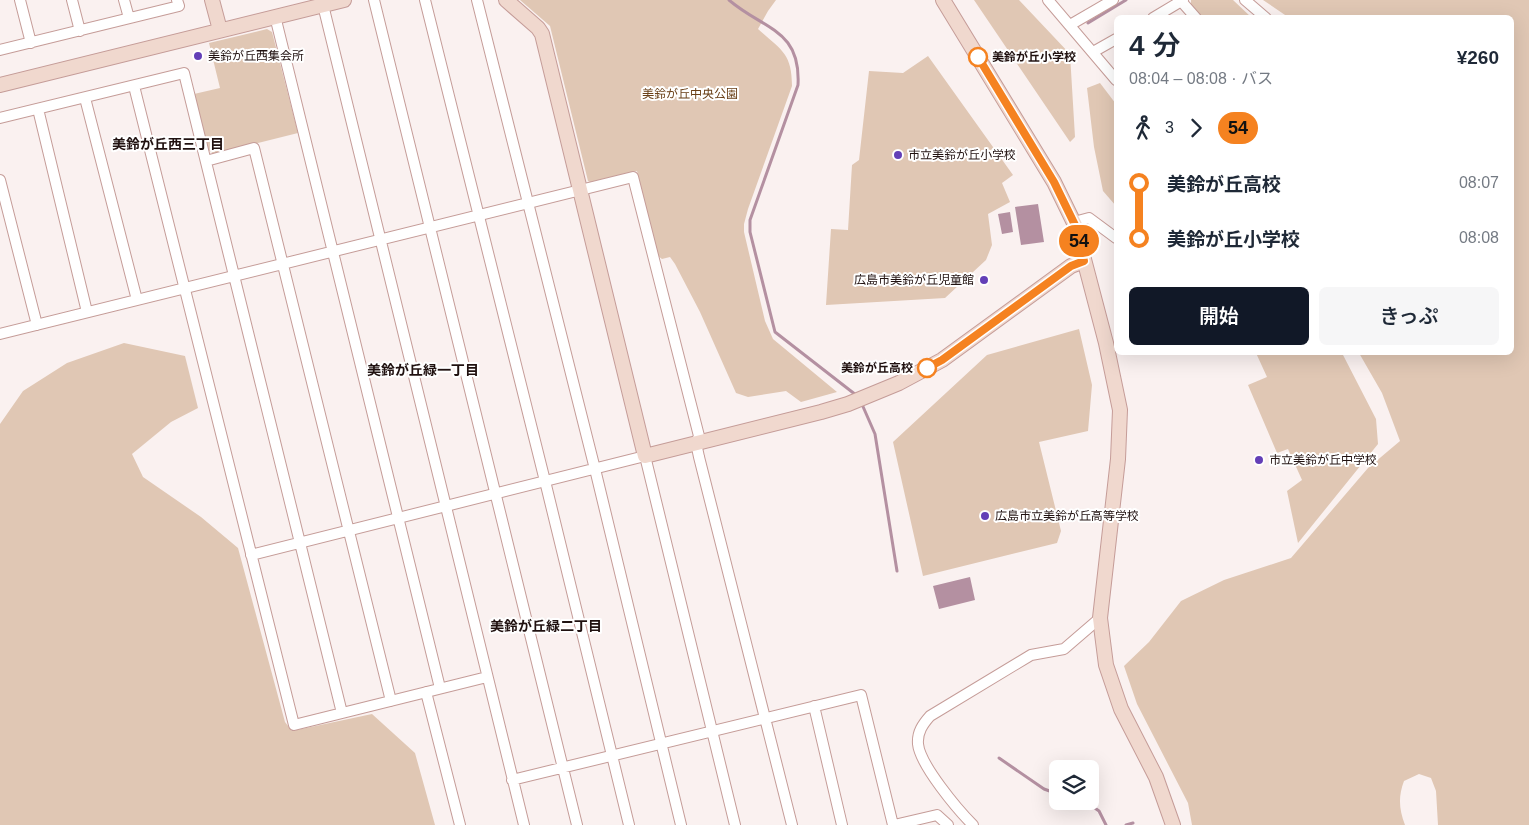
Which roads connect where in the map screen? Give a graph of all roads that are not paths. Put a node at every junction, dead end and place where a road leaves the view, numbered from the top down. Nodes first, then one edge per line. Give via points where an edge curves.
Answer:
1 (20, 0) edge
2 (72, 0) edge
3 (124, 0) edge
4 (177, 0) edge
5 (212, 0) edge
6 (344, 0) edge
7 (374, 0) edge
8 (425, 0) edge
9 (477, 0) edge
10 (506, 0) edge
11 (943, 0) edge
12 (1048, 0) edge
13 (1113, 0) edge
14 (1245, 0) edge
15 (1182, 1) edge
16 (324, 5) junction
17 (1158, 15) edge
18 (1194, 15) edge
19 (1262, 15) edge
20 (275, 16) junction
21 (129, 18) junction
22 (1070, 25) junction
23 (80, 30) junction
24 (220, 30) junction
25 (1114, 40) edge
26 (31, 43) junction
27 (0, 50) edge
28 (1093, 52) junction
29 (1114, 78) edge
30 (0, 85) edge
31 (134, 86) junction
32 (86, 98) junction
33 (38, 110) junction
34 (0, 118) edge
35 (206, 160) junction
36 (0, 180) edge
37 (580, 189) junction
38 (528, 203) junction
39 (478, 215) junction
40 (1074, 222) junction
41 (430, 228) junction
42 (1114, 237) edge
43 (381, 240) junction
44 (334, 252) junction
45 (1084, 261) junction
46 (283, 264) junction
47 (234, 276) junction
48 (185, 288) junction
49 (138, 300) junction
50 (88, 312) junction
51 (37, 325) junction
52 (0, 334) edge
53 (696, 443) junction
54 (645, 456) junction
55 (595, 469) junction
56 (545, 481) junction
57 (496, 493) junction
58 (446, 506) junction
59 (398, 517) junction
60 (348, 530) junction
61 (300, 542) junction
62 (251, 555) junction
63 (1100, 618) junction
64 (487, 677) junction
65 (440, 688) junction
66 (426, 692) junction
67 (390, 701) junction
68 (814, 706) junction
69 (342, 713) junction
70 (765, 718) junction
71 (711, 730) junction
72 (661, 743) junction
73 (612, 755) junction
74 (563, 767) junction
75 (512, 780) junction
76 (460, 825) edge
77 (524, 825) edge
78 (578, 825) edge
79 (629, 825) edge
80 (681, 825) edge
81 (735, 825) edge
82 (792, 825) edge
83 (842, 825) edge
84 (894, 825) edge
85 (948, 825) edge
86 (973, 825) edge
87 (1173, 825) edge

1 - 26 street
2 - 23 street
3 - 21 street
4 - 21 street via 178,6
5 - 24 street
6 - 16 street
7 - 41 street
8 - 39 street
9 - 38 street
10 - 37 street via 542,34
11 - 40 street via 1054,182
12 - 22 street
13 - 22 street
14 - 19 street
15 - 17 street
15 - 18 street
16 - 20 street
16 - 43 street
20 - 24 street
20 - 44 street
21 - 23 street
22 - 28 street
23 - 26 street
24 - 30 street
25 - 28 street
26 - 27 street
28 - 29 street
31 - 32 street
31 - 35 street via 184,73
31 - 48 street
32 - 33 street
32 - 49 street
33 - 34 street
33 - 50 street
35 - 46 street via 254,148
35 - 47 street
36 - 51 street
37 - 38 street
37 - 53 street via 633,177 699,436
37 - 54 street
38 - 39 street
38 - 55 street
39 - 41 street
39 - 56 street
40 - 42 street via 1089,218
40 - 45 street
41 - 43 street
41 - 57 street
43 - 44 street
43 - 58 street
44 - 46 street
44 - 59 street
45 - 53 street via 1071,266 942,360 899,383 821,412
45 - 63 street via 1120,410 1118,458
46 - 47 street
46 - 60 street
47 - 48 street
47 - 61 street
48 - 49 street
48 - 62 street
49 - 50 street
50 - 51 street
51 - 52 street
53 - 54 street
53 - 70 street
54 - 55 street
54 - 71 street
55 - 56 street
55 - 72 street
56 - 57 street
56 - 73 street
57 - 58 street
57 - 74 street
58 - 59 street
58 - 64 street
59 - 60 street
59 - 65 street
60 - 61 street
60 - 67 street
61 - 62 street
61 - 69 street
62 - 69 street via 294,725
63 - 86 street via 1064,649 1031,654 930,716 920,728 918,743 922,755 951,801
63 - 87 street via 1106,665 1121,709 1156,777
64 - 65 street
64 - 75 street
65 - 66 street
66 - 67 street
66 - 76 street
67 - 69 street
68 - 70 street
68 - 83 street
68 - 84 street via 861,695
70 - 71 street
70 - 82 street
71 - 72 street
71 - 81 street
72 - 73 street
72 - 80 street
73 - 74 street
73 - 79 street
74 - 75 street
74 - 78 street
75 - 77 street
84 - 85 street via 937,815

